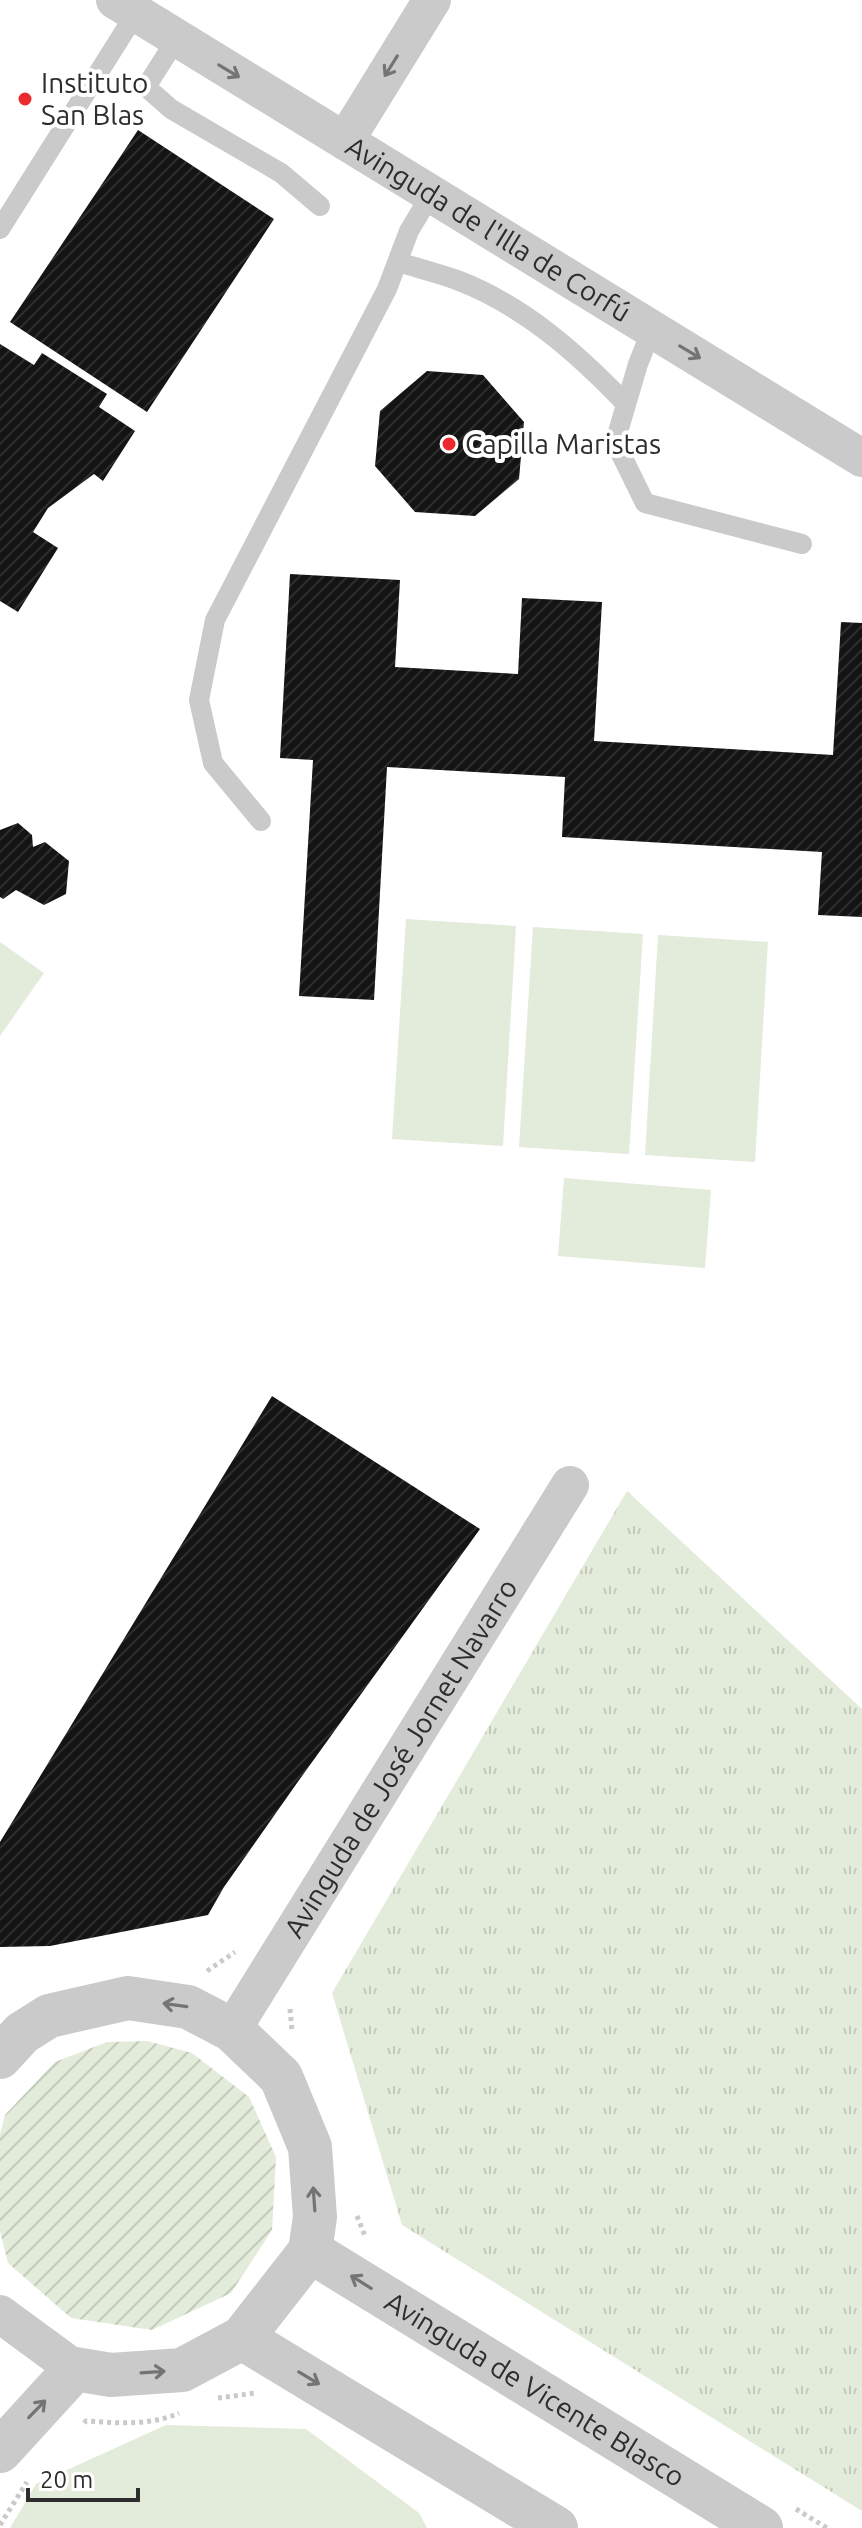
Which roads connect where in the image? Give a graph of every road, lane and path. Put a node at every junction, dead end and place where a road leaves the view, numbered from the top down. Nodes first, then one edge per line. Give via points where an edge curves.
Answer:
1 (432, 0) edge
2 (126, 6) edge
3 (177, 38) junction
4 (345, 141) junction
5 (431, 194) junction
6 (320, 206) dead end
7 (0, 229) edge
8 (398, 262) junction
9 (652, 329) junction
10 (625, 403) junction
11 (859, 448) edge
12 (802, 544) dead end
13 (261, 821) dead end
14 (570, 1485) dead end
15 (274, 1963) junction
16 (200, 1974) dead end
17 (232, 2030) junction
18 (293, 2038) dead end
19 (1, 2052) edge
20 (355, 2211) dead end
21 (372, 2242) dead end
22 (310, 2251) junction
23 (0, 2314) edge
24 (242, 2338) junction
25 (75, 2369) junction
26 (261, 2393) dead end
27 (209, 2399) dead end
28 (181, 2412) dead end
29 (76, 2431) dead end
30 (17, 2461) edge
31 (778, 2518) edge
32 (0, 2525) edge
33 (556, 2528) edge
34 (827, 2528) edge

1 -> 4 street
2 - 3 street, Avinguda de l'Illa de Corfú
2 - 7 lane
3 -> 4 street, Avinguda de l'Illa de Corfú
3 - 6 lane via 146,87 171,109 281,173
4 - 5 street, Avinguda de l'Illa de Corfú
5 - 8 lane
5 - 9 street, Avinguda de l'Illa de Corfú
8 - 10 lane via 458,280 519,311 583,360
8 - 13 lane via 215,620 199,700 213,763
9 - 10 lane
9 -> 11 street, Avinguda de l'Illa de Corfú
10 - 12 lane via 615,442 645,503
14 - 15 street, Avinguda de José Jornet Navarro
15 - 16 path via 240,1949
15 - 17 street, Avinguda de José Jornet Navarro
15 - 18 path via 292,1979
17 -> 19 street via 188,2007 128,1998 49,2016
22 -> 17 street via 315,2217 310,2147 281,2077
20 - 21 path via 363,2234
22 - 24 street
31 -> 22 street, Avinguda de Vicente Blasco
23 - 25 street
25 -> 24 street via 111,2375 182,2370
24 -> 33 street
30 -> 25 street via 6,2442
26 - 27 path
28 - 29 path via 125,2424 86,2421
30 - 32 path
31 - 34 path

